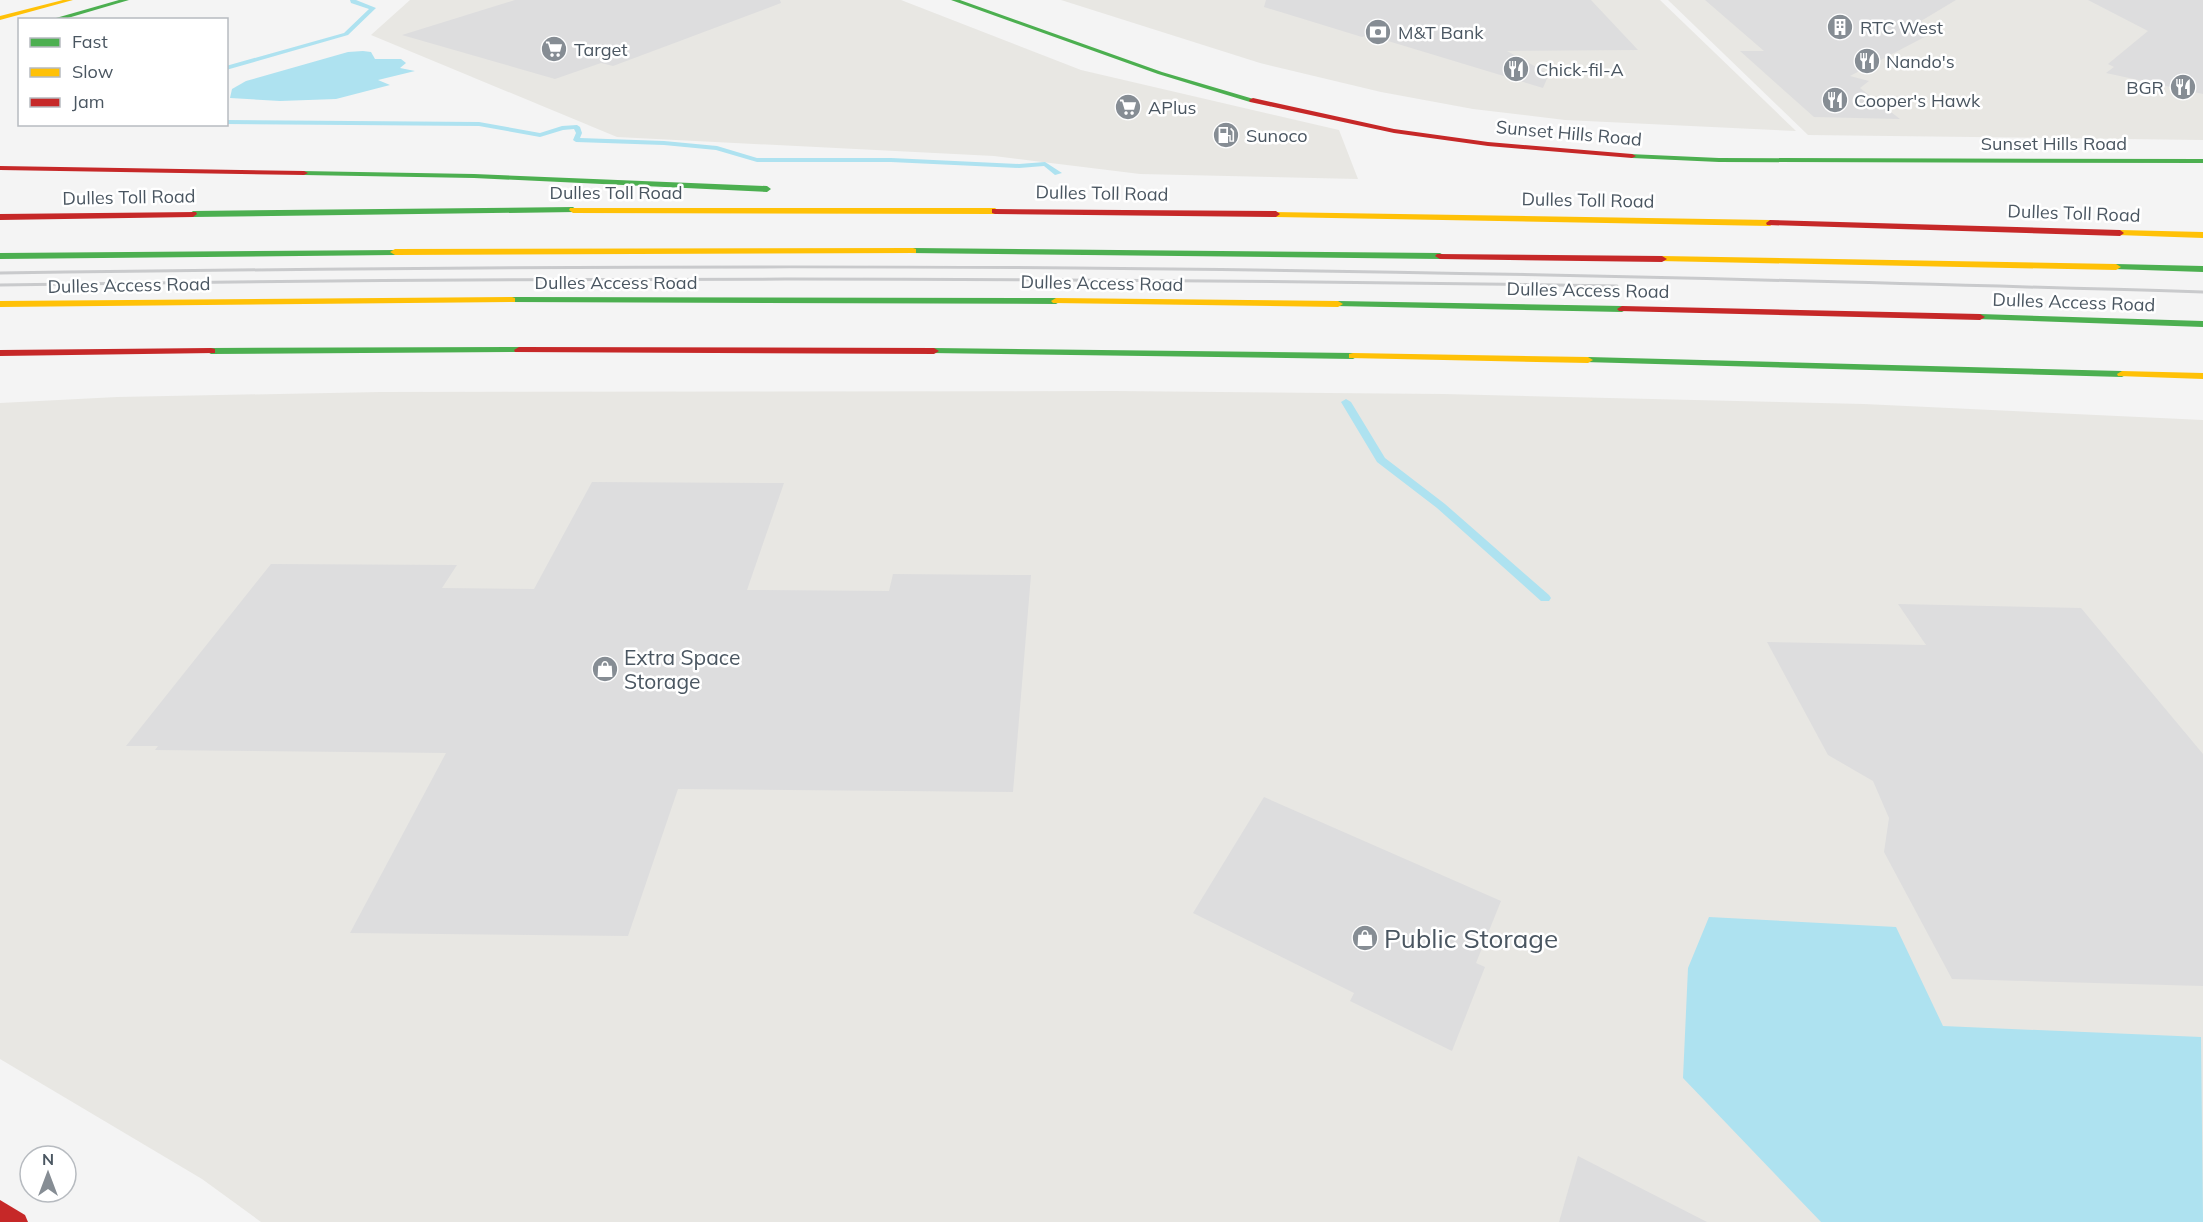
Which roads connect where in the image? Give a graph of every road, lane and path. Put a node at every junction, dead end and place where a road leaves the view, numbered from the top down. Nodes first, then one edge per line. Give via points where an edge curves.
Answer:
1 (65, 0) edge
2 (70, 0) edge
3 (126, 0) edge
4 (954, 0) edge
5 (39, 8) junction
6 (0, 18) edge
7 (59, 18) edge
8 (2203, 161) edge
9 (0, 168) edge
10 (783, 189) dead end
11 (1229, 200) dead end
12 (1419, 215) junction
13 (0, 217) edge
14 (2203, 235) edge
15 (0, 256) edge
16 (2203, 269) edge
17 (0, 304) edge
18 (2203, 324) edge
19 (559, 349) junction
20 (0, 352) edge
21 (299, 365) dead end
22 (2203, 376) edge
23 (0, 1210) edge
24 (18, 1222) edge

1 - 5 main road
2 - 5 main road
3 - 7 main road
4 - 8 main road, Sunset Hills Road via 1160,74 1230,94 1352,123 1488,144 1719,160
5 - 6 main road
9 - 10 main road via 463,176
11 - 12 main road
12 - 13 main road, Dulles Toll Road via 589,210
12 - 14 main road, Dulles Toll Road
15 - 16 main road, Dulles Access Road via 366,250 1149,251
17 - 18 main road, Dulles Access Road via 1032,300 1353,303
19 - 20 main road
19 - 21 main road
19 - 22 main road via 1420,356
23 - 24 main road

